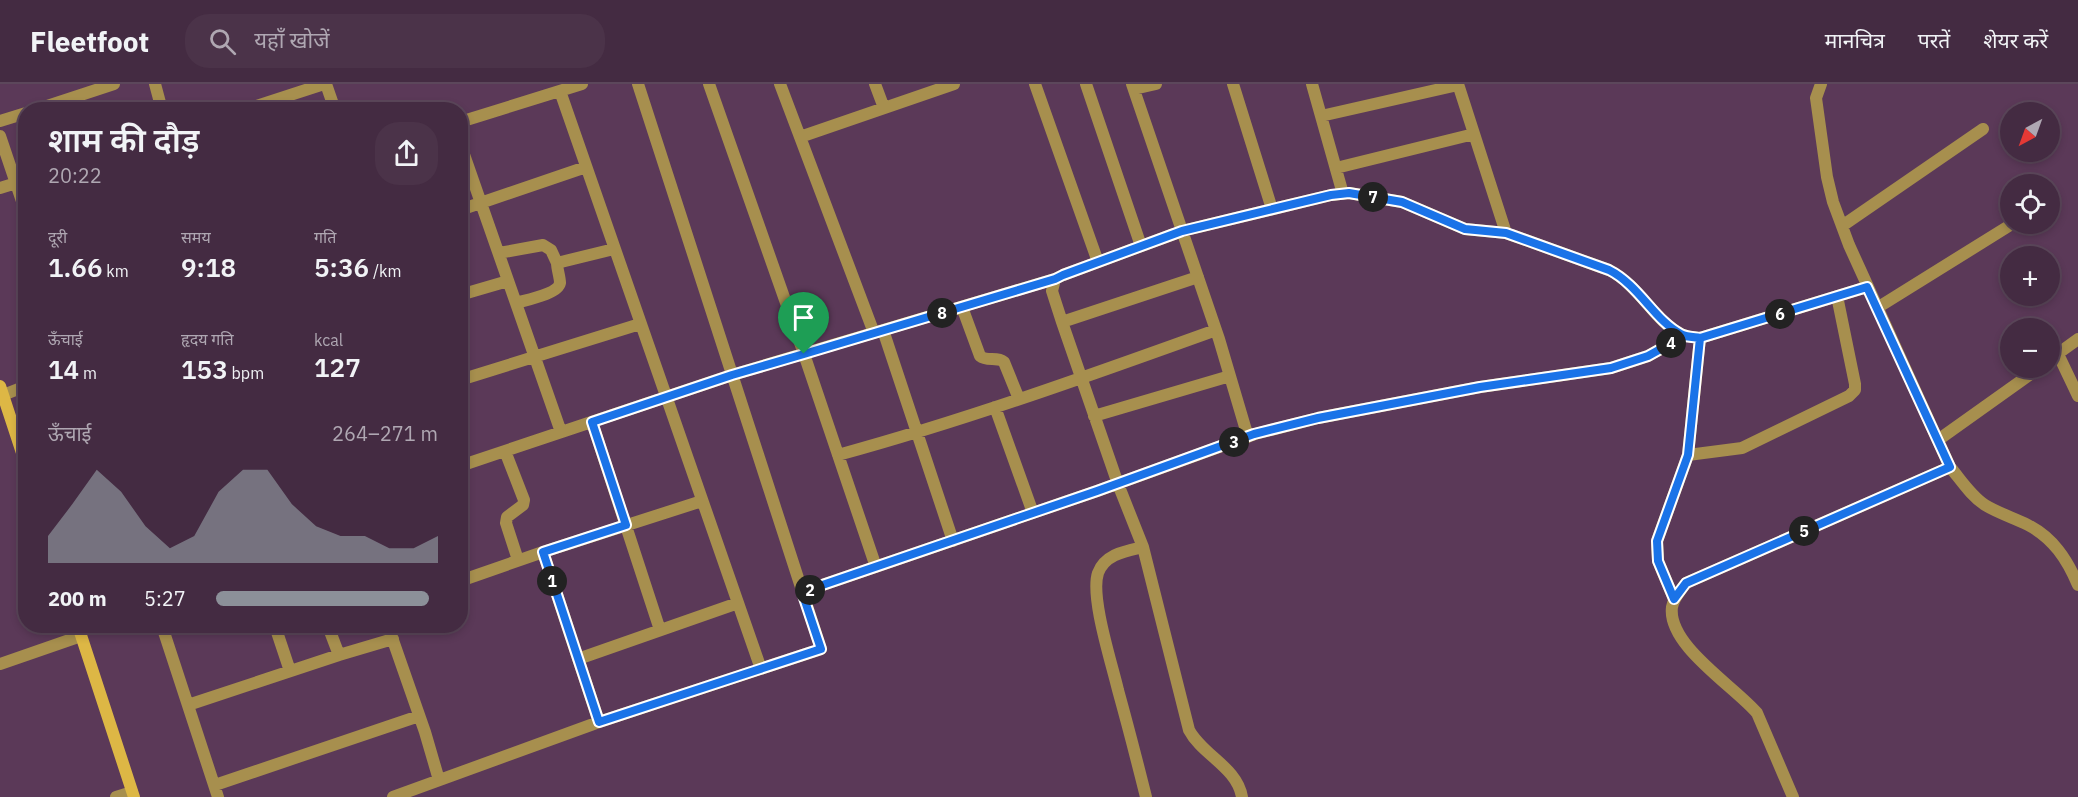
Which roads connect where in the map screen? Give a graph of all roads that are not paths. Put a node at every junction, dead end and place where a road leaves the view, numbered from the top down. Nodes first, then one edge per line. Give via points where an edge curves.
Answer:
1 (114, 84) edge
2 (155, 84) edge
3 (325, 84) edge
4 (582, 84) edge
5 (638, 84) edge
6 (709, 84) edge
7 (780, 84) edge
8 (875, 84) edge
9 (954, 84) edge
10 (1035, 84) edge
11 (1086, 84) edge
12 (1156, 84) edge
13 (1233, 84) edge
14 (1312, 84) edge
15 (1821, 84) edge
16 (1458, 85) edge
17 (1133, 87) edge
18 (560, 91) junction
19 (59, 102) edge
20 (160, 102) edge
21 (269, 102) edge
22 (331, 102) edge
23 (884, 108) junction
24 (18, 115) edge
25 (1321, 116) junction
26 (468, 120) edge
27 (0, 121) edge
28 (1983, 129) dead end
29 (1474, 135) junction
30 (0, 136) edge
31 (800, 137) junction
32 (468, 165) edge
33 (586, 167) junction
34 (1336, 168) junction
35 (18, 177) edge
36 (18, 183) edge
37 (0, 188) edge
38 (1343, 194) junction
39 (482, 204) junction
40 (468, 208) edge
41 (1272, 209) junction
42 (1842, 226) junction
43 (1182, 231) junction
44 (2000, 231) edge
45 (1506, 233) junction
46 (1141, 246) junction
47 (614, 249) junction
48 (499, 253) junction
49 (1098, 262) junction
50 (556, 263) junction
51 (1198, 276) junction
52 (1055, 279) junction
53 (508, 281) junction
54 (1867, 287) junction
55 (468, 293) edge
56 (1837, 296) junction
57 (516, 303) junction
58 (962, 307) junction
59 (1877, 308) junction
60 (1062, 322) junction
61 (640, 324) junction
62 (1216, 330) junction
63 (878, 332) junction
64 (1684, 336) junction
65 (1700, 338) junction
66 (2078, 339) edge
67 (2060, 352) edge
68 (804, 354) junction
69 (534, 356) junction
70 (2060, 368) edge
71 (732, 375) junction
72 (1230, 375) junction
73 (468, 377) edge
74 (1081, 378) junction
75 (2025, 378) edge
76 (18, 387) edge
77 (1, 390) edge
78 (2078, 396) edge
79 (665, 398) junction
80 (1019, 399) junction
81 (996, 407) junction
82 (1094, 416) junction
83 (592, 422) junction
84 (561, 432) junction
85 (917, 433) junction
86 (1248, 436) junction
87 (1938, 440) junction
88 (18, 441) edge
89 (505, 451) junction
90 (838, 455) junction
91 (1688, 455) junction
92 (468, 463) edge
93 (1950, 467) junction
94 (1118, 484) junction
95 (702, 501) junction
96 (1032, 513) junction
97 (626, 525) junction
98 (953, 541) junction
99 (1143, 546) junction
100 (543, 552) junction
101 (518, 560) junction
102 (876, 567) junction
103 (468, 578) edge
104 (2078, 585) edge
105 (802, 592) junction
106 (1674, 599) junction
107 (738, 603) junction
108 (660, 630) junction
109 (75, 633) edge
110 (81, 633) edge
111 (164, 633) edge
112 (276, 633) edge
113 (331, 633) edge
114 (391, 633) edge
115 (393, 639) junction
116 (339, 654) junction
117 (579, 659) junction
118 (0, 664) edge
119 (761, 669) junction
120 (290, 671) junction
121 (188, 705) junction
122 (419, 716) junction
123 (599, 722) junction
124 (439, 780) junction
125 (216, 791) edge
126 (133, 794) edge
127 (116, 797) edge
128 (393, 797) edge
129 (1146, 797) edge
130 (1242, 797) edge
131 (1793, 797) edge

1 - 19 street
2 - 20 street
3 - 21 street
3 - 22 street
4 - 18 street
5 - 71 street
6 - 68 street
7 - 31 street
8 - 23 street
9 - 23 street
10 - 49 street
11 - 46 street
12 - 17 street
13 - 41 street
14 - 25 street
15 - 42 street via 1816,98 1827,177
16 - 25 street
16 - 29 street
17 - 43 street
18 - 26 street
18 - 33 street
23 - 31 street
24 - 27 street
25 - 34 street
28 - 42 street
29 - 34 street
29 - 45 street
30 - 35 street
31 - 63 street
32 - 39 street
33 - 39 street
33 - 47 street
34 - 38 street
36 - 37 street
38 - 41 street
38 - 45 street via 1402,202 1465,229
39 - 40 street
39 - 48 street
41 - 43 street
42 - 54 street
43 - 46 street
43 - 51 street
44 - 59 street
45 - 64 street via 1623,277
46 - 49 street
47 - 50 street
47 - 61 street
48 - 50 street via 543,245 551,250
48 - 53 street
49 - 52 street
50 - 57 street via 560,284 557,289
51 - 60 street
51 - 62 street
52 - 58 street
52 - 60 street via 1052,291
53 - 55 street
53 - 57 street
54 - 56 street
54 - 59 street
56 - 65 street
56 - 91 street via 1855,384 1849,396 1742,448
57 - 69 street
58 - 63 street
58 - 80 street via 980,356 1004,362
59 - 87 street
60 - 74 street
61 - 69 street
61 - 79 street
62 - 72 street
62 - 74 street
63 - 68 street
63 - 85 street
64 - 65 street
64 - 86 street via 1648,356 1611,368 1480,387 1318,418
65 - 91 street
66 - 67 street
68 - 71 street
68 - 90 street
69 - 73 street
69 - 84 street
70 - 78 street
71 - 79 street
71 - 105 street
72 - 82 street
72 - 86 street
74 - 80 street
74 - 82 street
75 - 87 street
76 - 77 street
77 - 88 street
79 - 83 street
79 - 95 street
80 - 81 street
81 - 85 street
81 - 96 street
82 - 94 street
83 - 84 street
83 - 97 street
84 - 89 street
85 - 90 street
85 - 98 street
86 - 94 street
87 - 93 street
89 - 92 street
89 - 101 street via 524,500 524,505 507,517 506,523
90 - 102 street
91 - 106 street via 1657,541 1658,561
93 - 104 street via 1985,504 2030,526 2056,546
93 - 106 street via 1686,583
94 - 96 street
94 - 99 street
95 - 97 street
95 - 107 street
96 - 98 street
97 - 100 street
97 - 108 street
98 - 102 street
99 - 129 street via 1117,553 1108,560 1098,572 1095,588
99 - 130 street via 1189,730 1234,778
100 - 101 street
100 - 117 street
101 - 103 street
102 - 105 street
105 - 119 street via 821,649
106 - 131 street via 1671,609 1677,631 1690,651 1757,713
107 - 108 street
107 - 119 street
108 - 117 street
109 - 118 street
110 - 126 street
111 - 121 street
112 - 120 street
113 - 116 street
114 - 115 street
115 - 116 street
115 - 122 street
116 - 120 street
117 - 123 street
119 - 123 street
120 - 121 street
121 - 125 street
122 - 124 street
122 - 125 street
123 - 124 street
124 - 128 street
126 - 127 street

